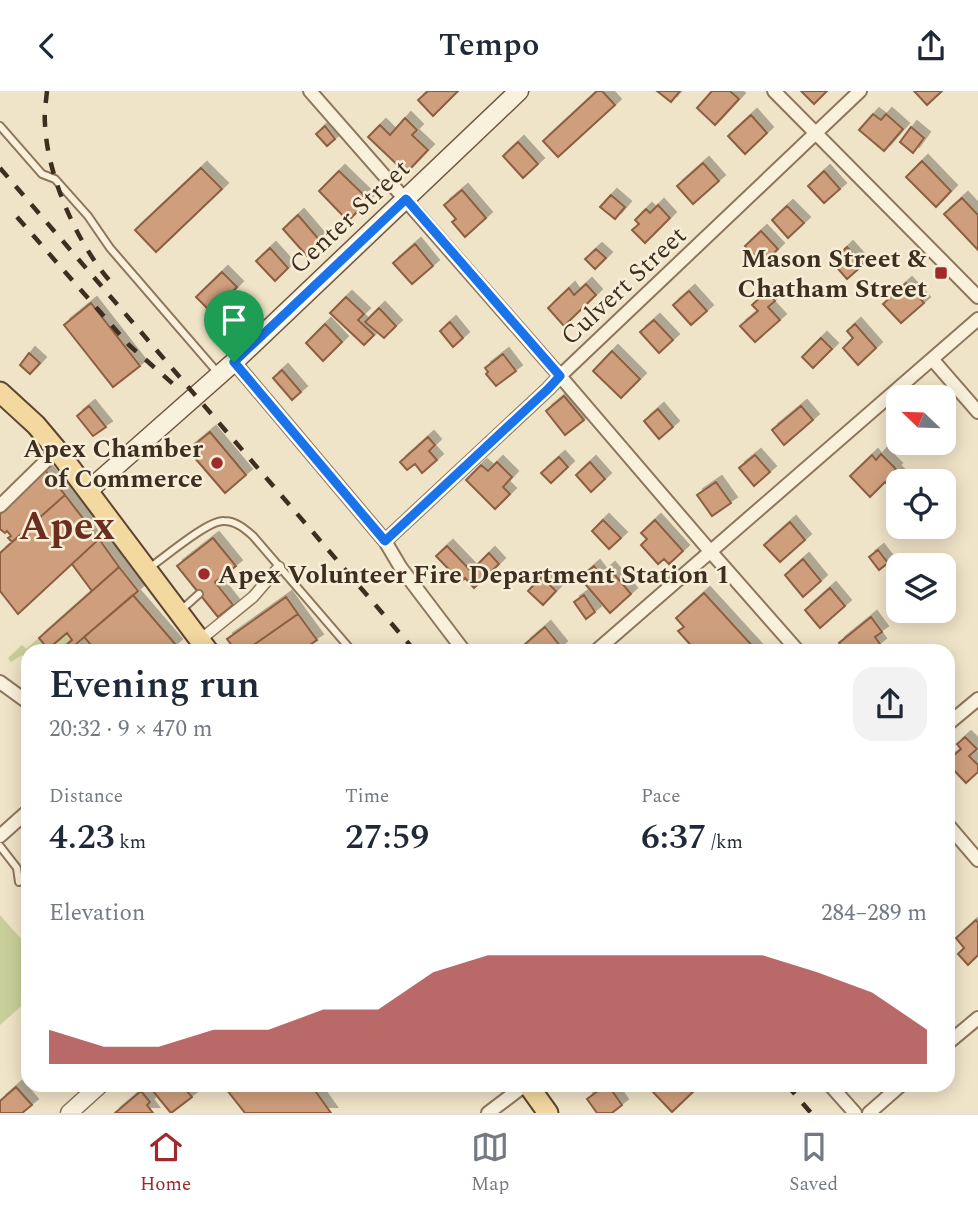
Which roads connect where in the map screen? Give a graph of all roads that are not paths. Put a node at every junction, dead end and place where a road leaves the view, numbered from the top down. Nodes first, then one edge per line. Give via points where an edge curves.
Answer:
1 (310, 91) edge
2 (519, 91) edge
3 (774, 91) edge
4 (860, 91) edge
5 (0, 126) edge
6 (816, 133) junction
7 (406, 199) junction
8 (978, 297) edge
9 (978, 319) edge
10 (932, 359) junction
11 (234, 362) junction
12 (220, 374) junction
13 (560, 376) junction
14 (0, 392) edge
15 (978, 412) edge
16 (57, 450) junction
17 (89, 490) junction
18 (0, 506) edge
19 (385, 541) junction
20 (710, 551) junction
21 (279, 567) junction
22 (147, 569) junction
23 (199, 594) dead end
24 (179, 611) junction
25 (203, 644) edge
26 (206, 644) edge
27 (346, 644) edge
28 (459, 644) edge
29 (604, 644) edge
30 (792, 644) edge
31 (0, 681) edge
32 (21, 698) edge
33 (978, 699) edge
34 (955, 719) edge
35 (21, 817) edge
36 (955, 833) edge
37 (0, 836) edge
38 (0, 846) edge
39 (978, 860) edge
40 (19, 882) dead end
41 (978, 1018) edge
42 (955, 1037) edge
43 (92, 1092) edge
44 (516, 1092) edge
45 (532, 1092) edge
46 (836, 1092) edge
47 (893, 1092) edge
48 (69, 1113) edge
49 (488, 1113) edge
50 (548, 1113) edge
51 (855, 1113) edge
52 (869, 1113) edge

1 - 7 street
2 - 7 main road, Center Street
3 - 6 street
4 - 6 street, Culvert Street
5 - 12 lane via 42,174 55,179 88,216 110,248
6 - 8 street
6 - 13 street, Culvert Street
7 - 11 main road, Center Street
7 - 13 street
9 - 10 street
10 - 15 street
10 - 20 street
11 - 12 main road, Center Street
11 - 19 street
12 - 17 main road, Center Street
13 - 19 street, Culvert Street
13 - 20 street
14 - 16 main road
16 - 17 main road
16 - 18 street
17 - 22 main road
19 - 28 street
20 - 29 street
20 - 30 street
21 - 22 lane via 246,530 220,521
21 - 26 street
21 - 27 lane
22 - 24 main road
23 - 24 lane
24 - 25 main road
31 - 32 street
33 - 34 street
35 - 37 street
36 - 39 street
38 - 40 lane via 17,868
41 - 42 street
43 - 48 street
44 - 49 street
45 - 50 main road
46 - 51 street
47 - 52 street

